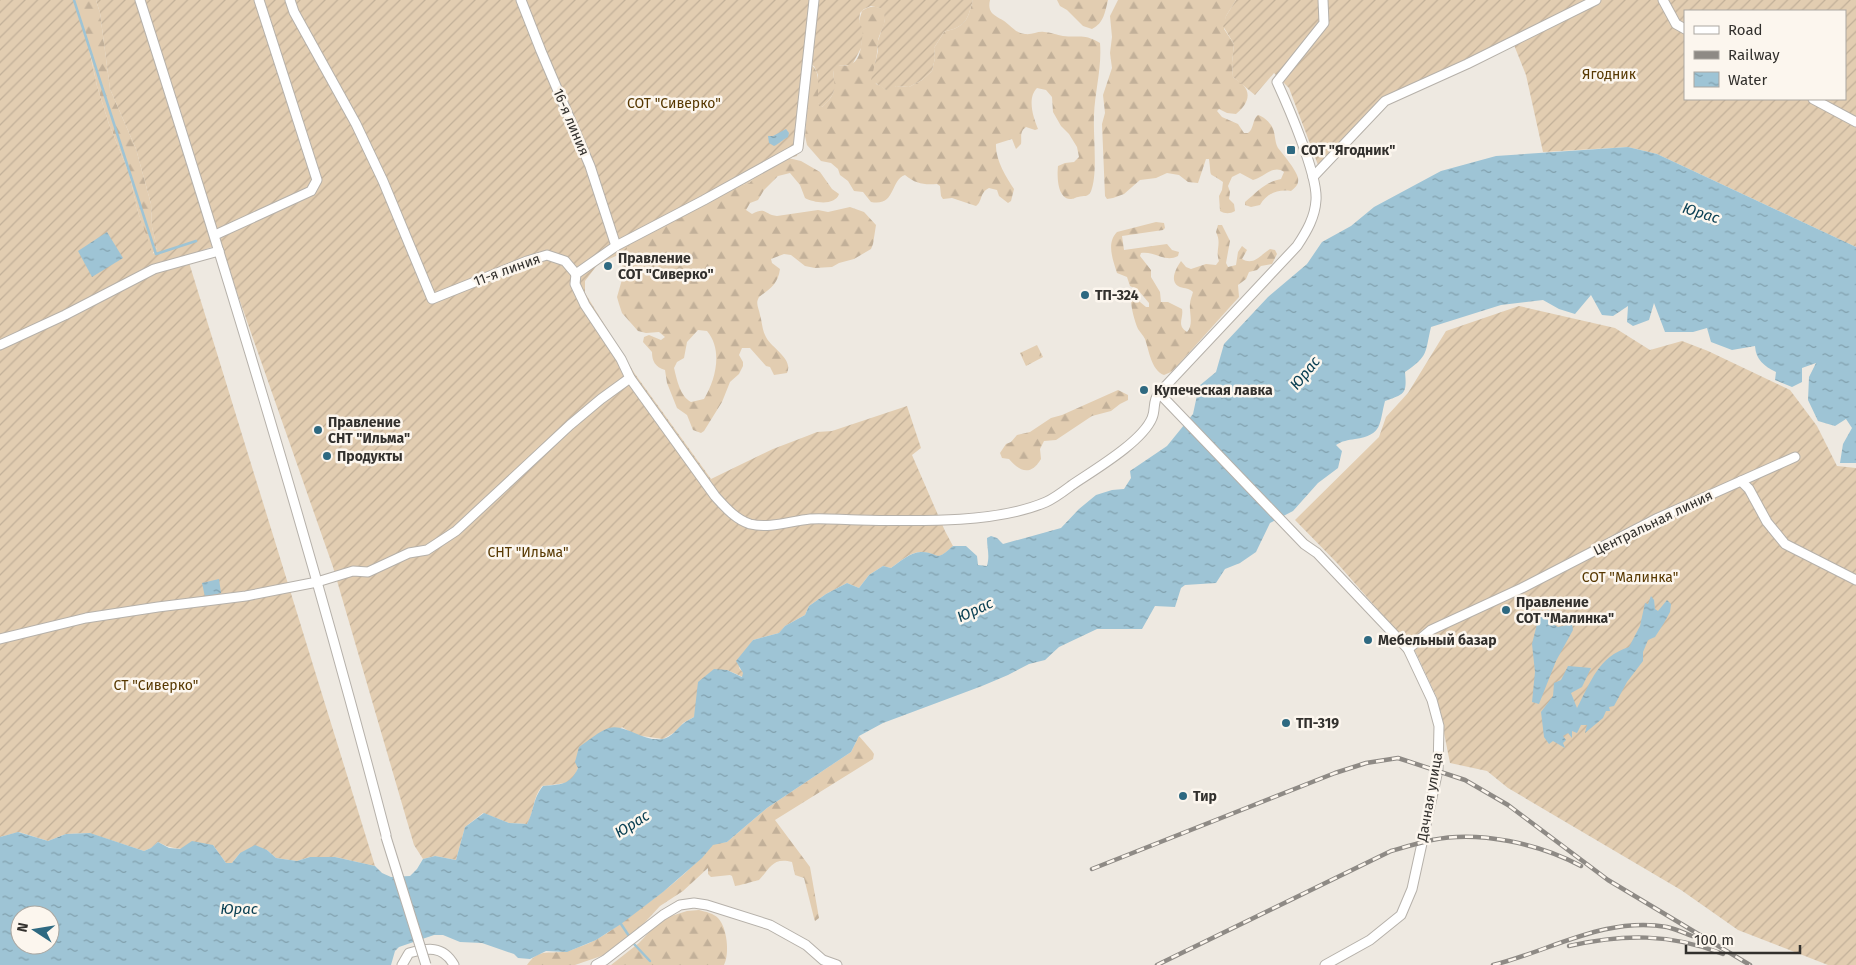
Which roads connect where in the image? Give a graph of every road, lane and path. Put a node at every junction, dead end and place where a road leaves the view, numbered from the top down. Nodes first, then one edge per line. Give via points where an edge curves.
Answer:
1 (140, 0) edge
2 (259, 0) edge
3 (290, 0) edge
4 (521, 0) edge
5 (814, 0) edge
6 (1322, 0) edge
7 (1596, 0) edge
8 (1663, 0) edge
9 (1684, 28) edge
10 (1815, 100) edge
11 (1856, 122) edge
12 (1314, 177) junction
13 (215, 234) junction
14 (616, 246) junction
15 (219, 251) junction
16 (576, 274) junction
17 (0, 345) edge
18 (630, 378) junction
19 (1159, 393) junction
20 (1795, 457) dead end
21 (1741, 481) junction
22 (1856, 580) edge
23 (317, 582) junction
24 (0, 639) edge
25 (1408, 649) junction
26 (402, 965) edge
27 (426, 965) edge
28 (454, 965) edge
29 (596, 965) edge
30 (837, 965) edge
31 (1325, 965) edge

1 - 13 street
2 - 13 street via 317,180 311,191
3 - 16 street, 11-я линия via 356,124 432,299 547,255 565,261
4 - 14 street, 16-я линия via 590,166
5 - 14 street via 798,148
6 - 12 street via 1324,23 1277,82
7 - 12 street via 1385,101
8 - 9 street via 1676,24
10 - 11 street
12 - 19 street via 1314,215 1297,246
13 - 15 street
14 - 16 street
15 - 17 street via 154,269
15 - 23 street
16 - 18 street via 575,284 585,305
18 - 19 street via 728,511 749,523 760,525 811,519 951,519 1022,510 1048,501 1138,437 1153,417 1154,399
18 - 23 street via 564,431 456,531 427,550 409,553 368,572 354,571
19 - 25 street, Дачная улица
20 - 21 street, Центральная линия
21 - 22 street via 1785,544
21 - 25 street, Центральная линия via 1658,518 1522,588 1431,630
23 - 24 street via 246,596 86,618
23 - 27 street, bridge via 386,836
25 - 31 street, Дачная улица via 1432,700 1439,726 1438,770 1412,889 1401,915 1370,940
26 - 28 street via 409,953 426,948 443,952
29 - 30 street via 663,915 680,905 694,903 707,904 770,925 806,945 823,960

